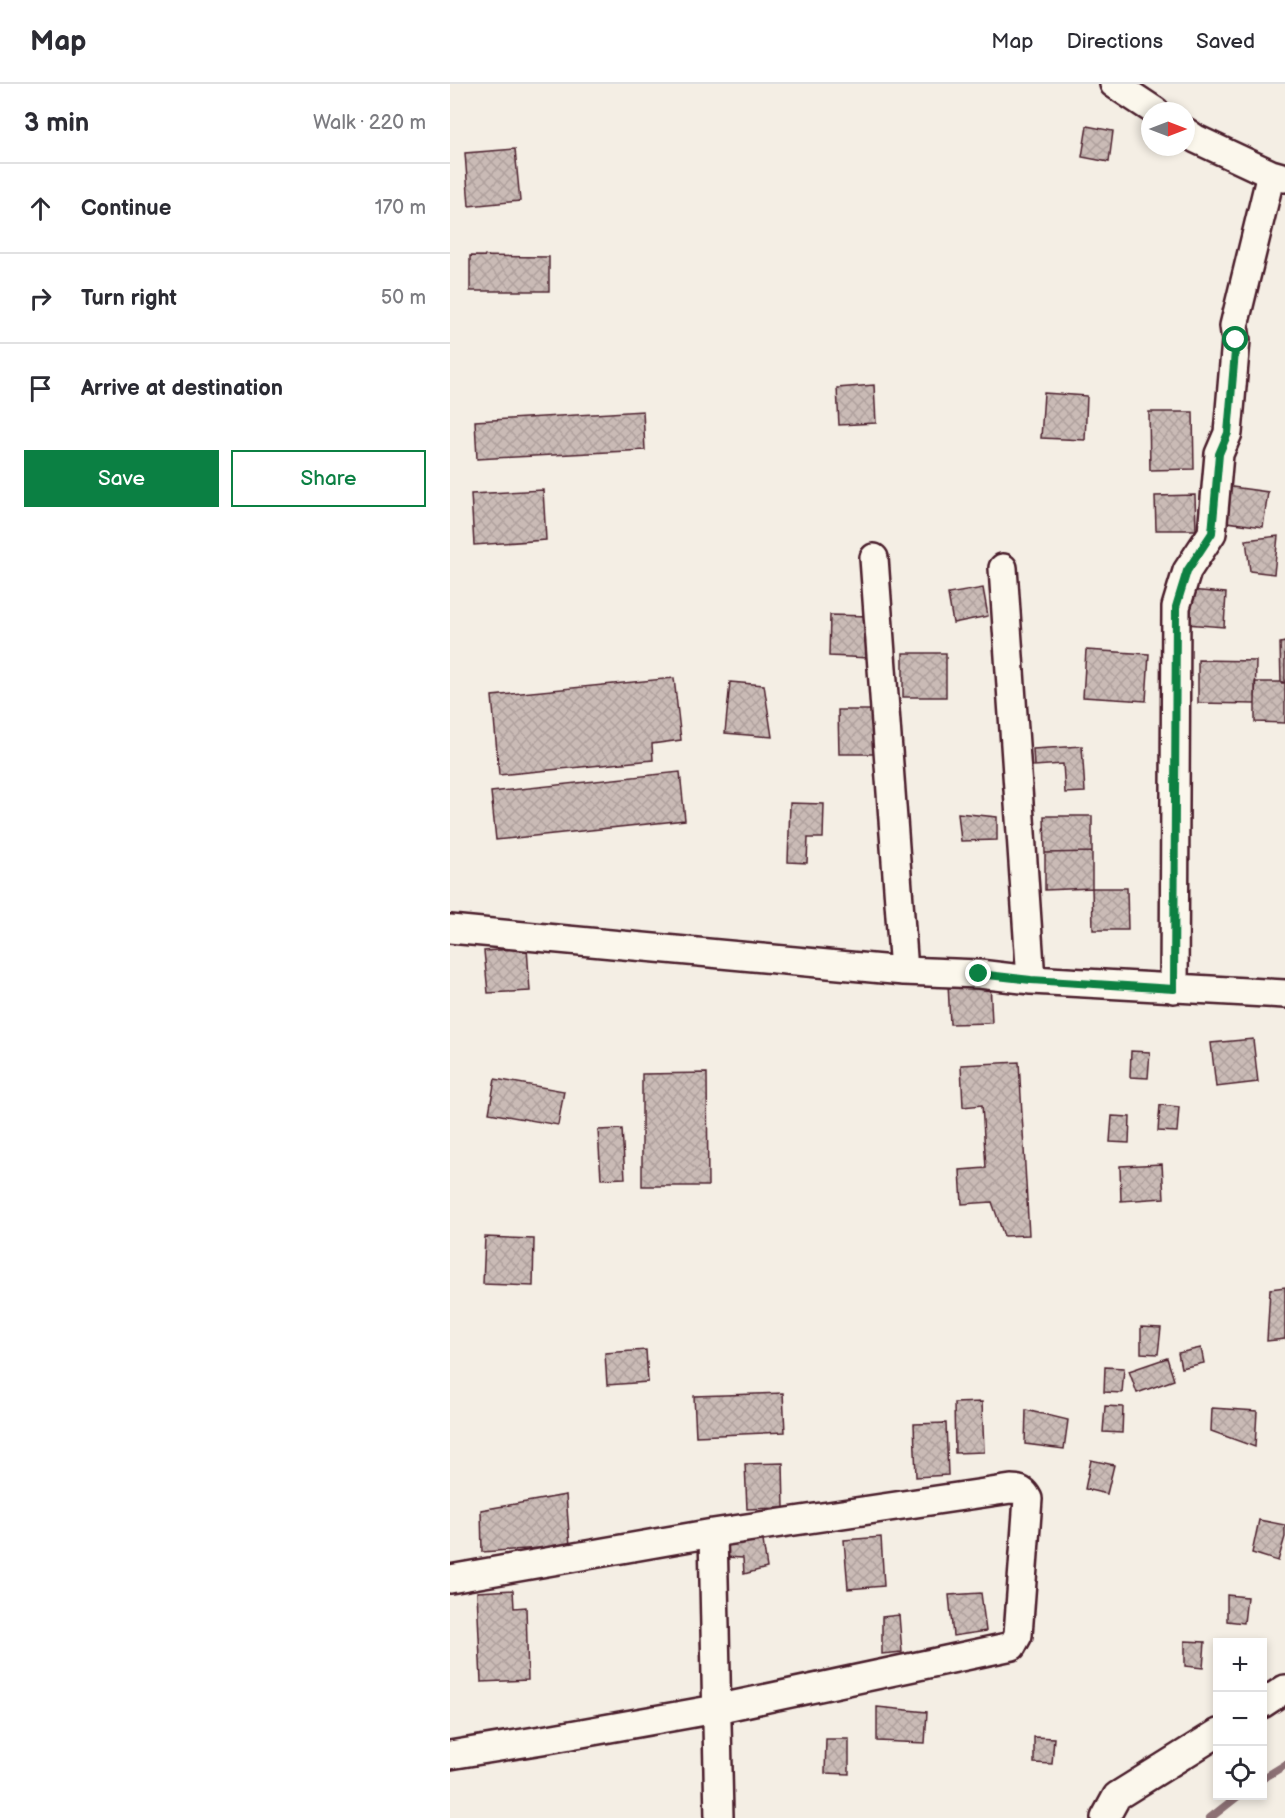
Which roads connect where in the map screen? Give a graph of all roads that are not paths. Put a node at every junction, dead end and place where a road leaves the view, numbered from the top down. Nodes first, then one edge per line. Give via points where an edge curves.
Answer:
1 (1114, 84) edge
2 (1141, 102) edge
3 (1195, 138) edge
4 (1278, 176) edge
5 (874, 558) dead end
6 (1003, 568) dead end
7 (450, 929) edge
8 (904, 971) junction
9 (1031, 980) junction
10 (1174, 989) junction
11 (1285, 994) edge
12 (713, 1533) junction
13 (450, 1579) edge
14 (1285, 1689) edge
15 (1267, 1701) edge
16 (716, 1709) junction
17 (1213, 1736) edge
18 (450, 1755) edge
19 (719, 1818) edge
20 (1105, 1818) edge

1 - 2 street
3 - 4 street
4 - 10 street via 1234,326 1228,433 1219,454 1212,533 1187,571 1176,607
5 - 8 street
6 - 9 street
7 - 8 street
8 - 9 street
9 - 10 street
10 - 11 street
12 - 13 street
12 - 16 street
12 - 16 street via 1011,1489 1019,1489 1028,1499 1018,1635 1012,1646
14 - 15 street
16 - 18 street
16 - 19 street
17 - 20 street via 1117,1796

